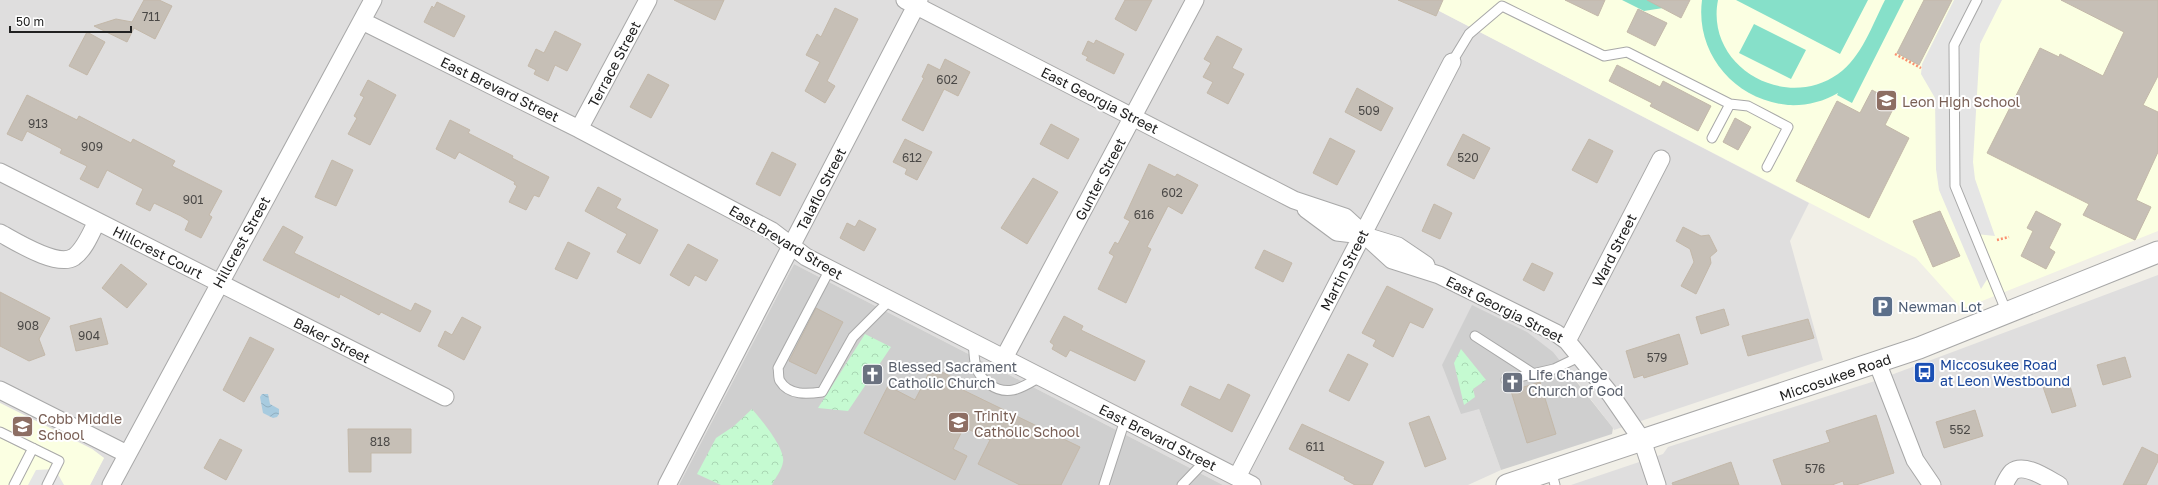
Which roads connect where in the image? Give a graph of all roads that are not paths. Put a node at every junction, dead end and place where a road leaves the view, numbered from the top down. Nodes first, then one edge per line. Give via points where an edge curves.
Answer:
1 (373, 0) edge
2 (648, 0) edge
3 (1195, 0) edge
4 (1977, 0) edge
5 (914, 2) edge
6 (362, 21) junction
7 (1452, 62) joint
8 (1730, 104) junction
9 (1133, 117) junction
10 (580, 129) junction
11 (1712, 138) dead end
12 (1661, 159) dead end
13 (1767, 167) dead end
14 (0, 172) edge
15 (97, 221) junction
16 (0, 233) edge
17 (1362, 234) junction
18 (792, 246) junction
19 (2158, 252) edge
20 (830, 269) junction
21 (219, 283) junction
22 (890, 300) junction
23 (2007, 314) junction
24 (1475, 336) dead end
25 (1567, 341) junction
26 (973, 343) junction
27 (1581, 356) junction
28 (1004, 358) junction
29 (1877, 362) junction
30 (1534, 374) junction
31 (1040, 377) junction
32 (1506, 380) dead end
33 (0, 390) edge
34 (445, 397) dead end
35 (1125, 420) junction
36 (0, 432) edge
37 (1642, 440) junction
38 (33, 448) junction
39 (127, 454) junction
40 (1205, 461) junction
41 (1237, 477) junction
42 (1553, 478) edge
43 (14, 485) edge
44 (47, 485) edge
45 (111, 485) edge
46 (667, 485) edge
47 (1104, 485) edge
48 (1182, 485) edge
49 (1252, 485) edge
50 (1507, 485) edge
51 (1657, 485) edge
52 (1932, 485) edge
53 (2004, 485) edge
54 (2059, 485) edge

1 - 6 street, Hillcrest Street
2 - 10 street, Terrace Street
3 - 9 street, Gunter Street
4 - 23 lane via 1954,45 1956,186
5 - 9 street, East Georgia Street
5 - 18 street, Talaflo Street
6 - 10 street, East Brevard Street
6 - 21 street, Hillcrest Street
7 - 8 lane via 1469,34 1502,6 1604,56 1627,52
7 - 17 street, Martin Street
8 - 11 lane
8 - 13 lane via 1748,106 1788,127
9 - 17 street, East Georgia Street via 1294,200 1345,217
9 - 28 street, Gunter Street
10 - 18 street, East Brevard Street via 772,231
12 - 25 street, Ward Street
14 - 15 street, Hillcrest Court
15 - 16 street, Hillcrest Court via 85,245 74,257 68,259 59,260 43,254
15 - 21 street, Hillcrest Court
17 - 25 street, East Georgia Street via 1398,246 1439,275 1556,333
17 - 41 street, Martin Street
18 - 20 street, East Brevard Street via 806,257
18 - 46 street, Talaflo Street
19 - 23 street, Miccosukee Road
20 - 22 street, East Brevard Street
20 - 22 lane via 778,368 780,381 792,391 807,394 822,392 853,337
21 - 34 street, Baker Street
21 - 39 street, Hillcrest Street
22 - 26 street, East Brevard Street
23 - 29 street, Miccosukee Road
24 - 30 lane
25 - 27 street, East Georgia Street
26 - 28 street, East Brevard Street
26 - 31 lane via 976,368 982,379 992,386 1012,392
27 - 30 lane via 1554,369
27 - 37 street, East Georgia Street
28 - 31 street, East Brevard Street
29 - 37 street, Miccosukee Road
29 - 52 street via 1915,460
30 - 32 lane
31 - 35 street, East Brevard Street
33 - 39 street
35 - 40 street, East Brevard Street
35 - 47 lane
36 - 38 lane
37 - 42 street, Miccosukee Road
37 - 51 street, East Georgia Street
38 - 43 lane
38 - 44 lane via 59,461
39 - 45 street, Hillcrest Street
40 - 41 street, East Brevard Street
40 - 48 lane
41 - 49 street, East Brevard Street
42 - 50 street, Miccosukee Road
53 - 54 street via 2011,472 2015,470 2029,470

